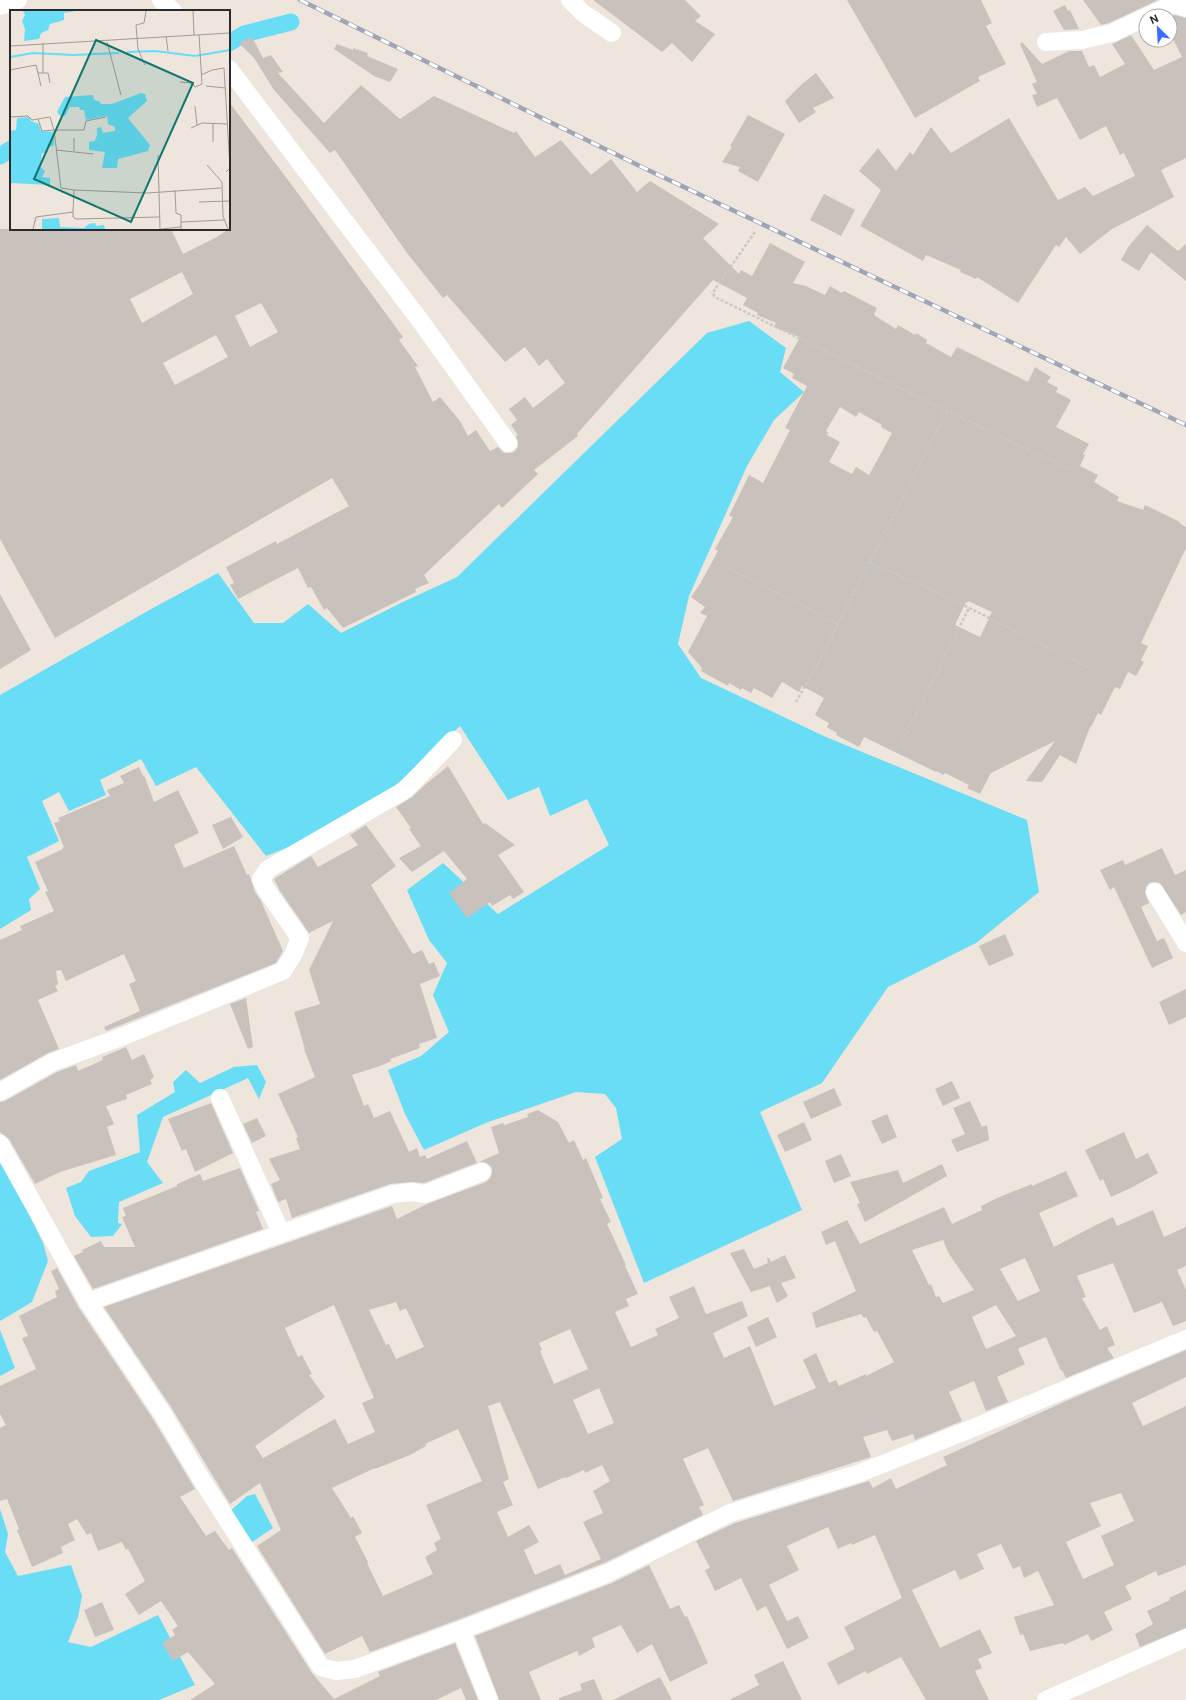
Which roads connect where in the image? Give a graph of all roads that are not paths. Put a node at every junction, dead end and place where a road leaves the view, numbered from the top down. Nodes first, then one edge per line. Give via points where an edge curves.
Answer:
1 (18, 0) edge
2 (161, 0) edge
3 (570, 0) edge
4 (0, 6) edge
5 (1166, 8) edge
6 (1186, 8) edge
7 (172, 10) edge
8 (1138, 21) edge
9 (612, 32) dead end
10 (1046, 42) dead end
11 (230, 70) edge
12 (508, 443) dead end
13 (453, 740) dead end
14 (1155, 892) dead end
15 (1186, 943) edge
16 (0, 1092) edge
17 (220, 1098) dead end
18 (0, 1144) edge
19 (482, 1172) dead end
20 (281, 1233) junction
21 (88, 1302) junction
22 (1186, 1338) edge
23 (462, 1630) junction
24 (1186, 1638) edge
25 (488, 1700) edge
26 (1046, 1700) edge

1 - 4 street
2 - 7 street
3 - 9 street via 583,13
5 - 6 street via 1174,4
8 - 10 street via 1105,35 1082,40
11 - 12 street via 422,323
13 - 16 street via 405,790 268,869 261,879 265,888 300,938 283,971 53,1062
14 - 15 street
17 - 20 street
18 - 21 street
19 - 20 street via 425,1194 393,1194
20 - 21 street
21 - 23 street via 162,1413 321,1666 336,1671 355,1669
22 - 23 street via 860,1473 730,1513 608,1573
23 - 25 street
24 - 26 street

